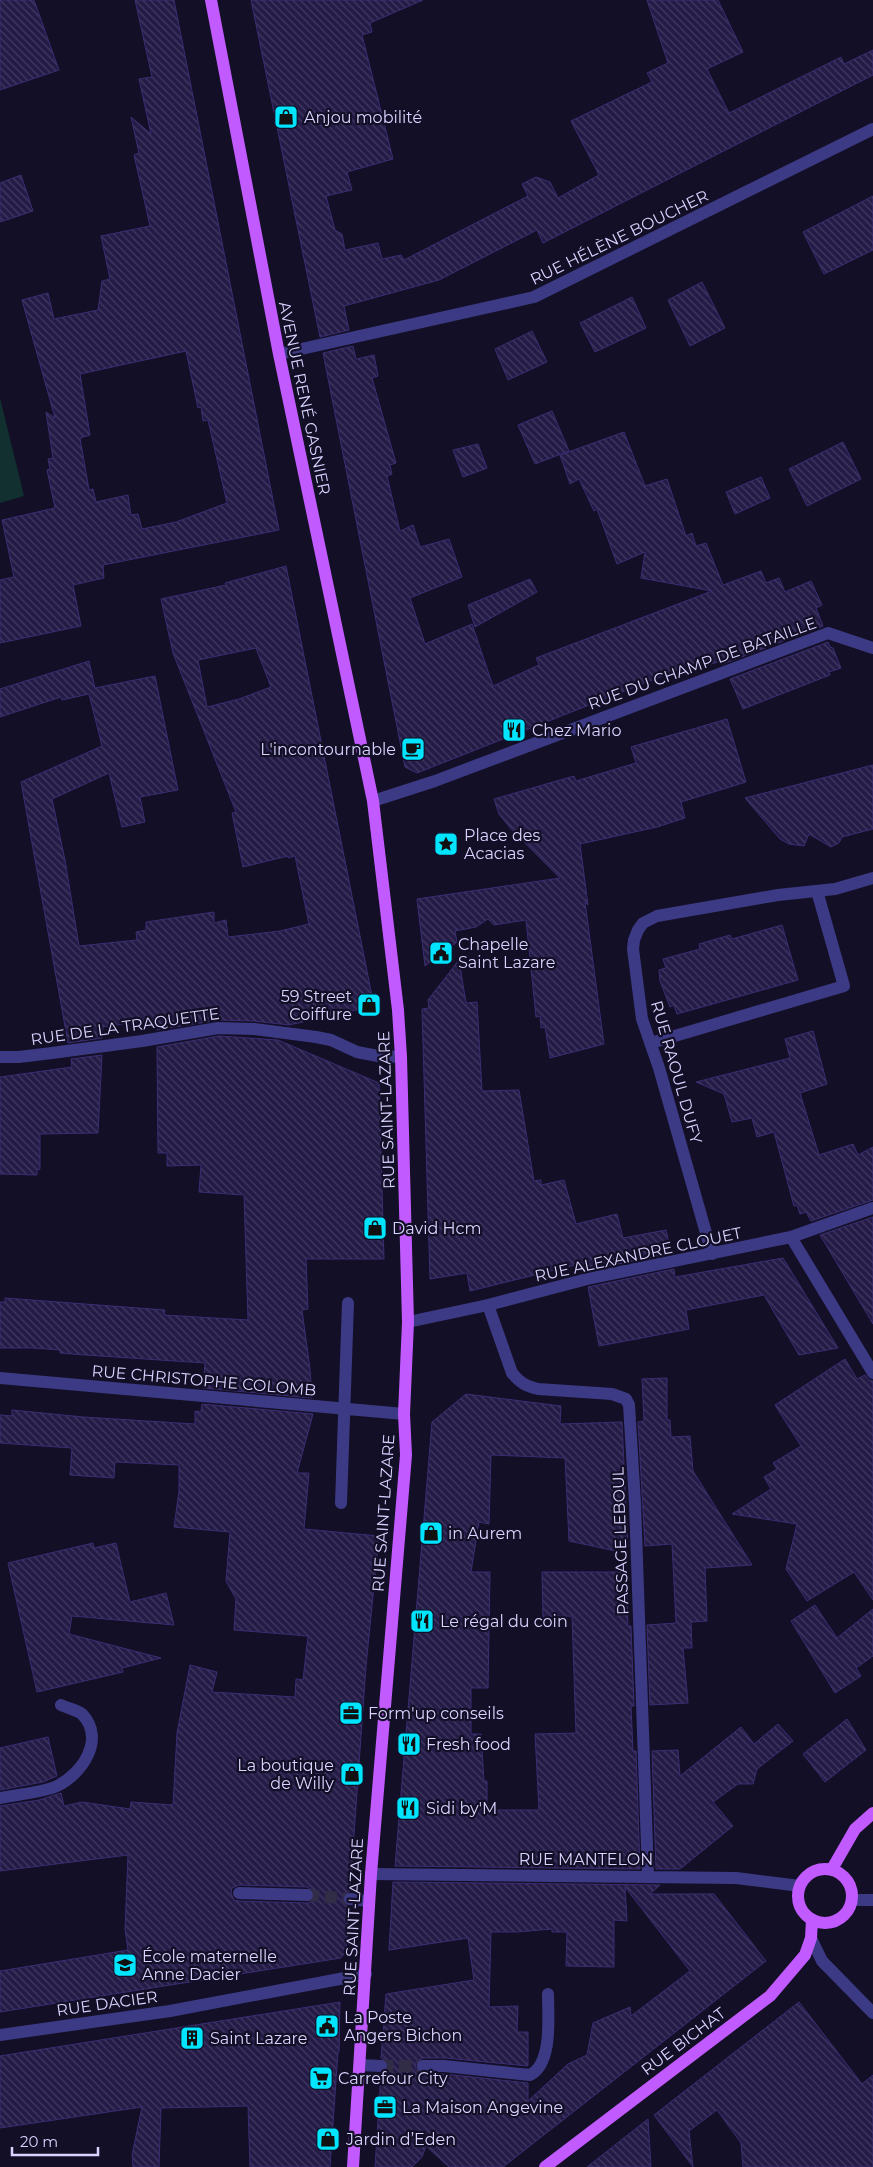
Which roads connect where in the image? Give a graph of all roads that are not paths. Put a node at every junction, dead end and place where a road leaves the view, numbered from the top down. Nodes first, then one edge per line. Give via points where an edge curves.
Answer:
1 (210, 0) edge
2 (873, 129) edge
3 (278, 354) junction
4 (873, 648) edge
5 (373, 801) junction
6 (873, 878) edge
7 (817, 891) junction
8 (651, 1043) junction
9 (0, 1056) edge
10 (402, 1057) junction
11 (873, 1208) edge
12 (791, 1237) junction
13 (712, 1254) junction
14 (348, 1303) dead end
15 (488, 1305) junction
16 (408, 1322) junction
17 (873, 1373) edge
18 (0, 1378) edge
19 (344, 1408) junction
20 (404, 1414) junction
21 (341, 1503) dead end
22 (61, 1705) dead end
23 (0, 1798) edge
24 (873, 1813) edge
25 (832, 1869) junction
26 (371, 1874) junction
27 (648, 1875) junction
28 (800, 1886) junction
29 (239, 1893) dead end
30 (307, 1895) tunnel mouth
31 (350, 1899) tunnel mouth
32 (852, 1900) junction
33 (873, 1900) edge
34 (369, 1901) junction
35 (812, 1920) junction
36 (812, 1938) junction
37 (366, 1974) junction
38 (548, 1994) dead end
39 (873, 2013) edge
40 (0, 2035) edge
41 (360, 2065) junction
42 (381, 2066) tunnel mouth
43 (423, 2066) tunnel mouth
44 (353, 2167) edge
45 (545, 2167) edge

1 - 3 main road, AVENUE RENÉ GASNIER
2 - 3 street, RUE HÉLÈNE BOUCHER via 534,297
3 - 5 main road, AVENUE RENÉ GASNIER
4 - 5 street, RUE DU CHAMP DE BATAILLE via 828,633 435,781
5 - 10 main road, RUE SAINT-LAZARE
6 - 7 street, RUE RAOUL DUFY
7 - 8 street via 844,986
7 - 8 street, RUE RAOUL DUFY via 657,916 643,923 633,950 642,1019
8 - 13 street, RUE RAOUL DUFY
9 - 10 street, RUE DE LA TRAQUETTE via 19,1058 218,1028 316,1036 357,1052
10 - 16 main road, RUE SAINT-LAZARE
11 - 12 street, RUE ALEXANDRE CLOUET
12 - 13 street, RUE ALEXANDRE CLOUET
12 - 17 street
13 - 15 street, RUE ALEXANDRE CLOUET via 592,1278
14 - 19 street
15 - 16 street, RUE ALEXANDRE CLOUET
15 - 27 street, PASSAGE LEBOUL via 512,1373 519,1381 538,1389 612,1394 626,1399 629,1405
16 - 20 main road, RUE SAINT-LAZARE
18 - 19 street, RUE CHRISTOPHE COLOMB
19 - 20 street, RUE CHRISTOPHE COLOMB
19 - 21 street
20 - 26 main road, RUE SAINT-LAZARE via 406,1455
22 - 23 street via 81,1713 92,1728 91,1748 79,1771 56,1787
24 - 25 main road via 855,1829
25 - 28 main road via 811,1872
25 - 32 main road via 849,1884
26 - 27 street, RUE MANTELON
26 - 34 main road, RUE SAINT-LAZARE
27 - 28 street, RUE MANTELON via 736,1878
28 - 35 main road via 801,1908
29 - 30 street
31 - 34 street
32 - 33 street
32 - 35 main road via 844,1916 837,1921
34 - 37 main road, RUE SAINT-LAZARE
35 - 36 main road, RUE BICHAT
36 - 39 street via 822,1961
36 - 45 main road, RUE BICHAT via 805,1956 770,1996
37 - 40 street, RUE DACIER via 170,2011
37 - 41 main road, RUE SAINT-LAZARE
38 - 43 street via 547,2047 541,2066 535,2073
41 - 42 street
41 - 44 main road, RUE SAINT-LAZARE

